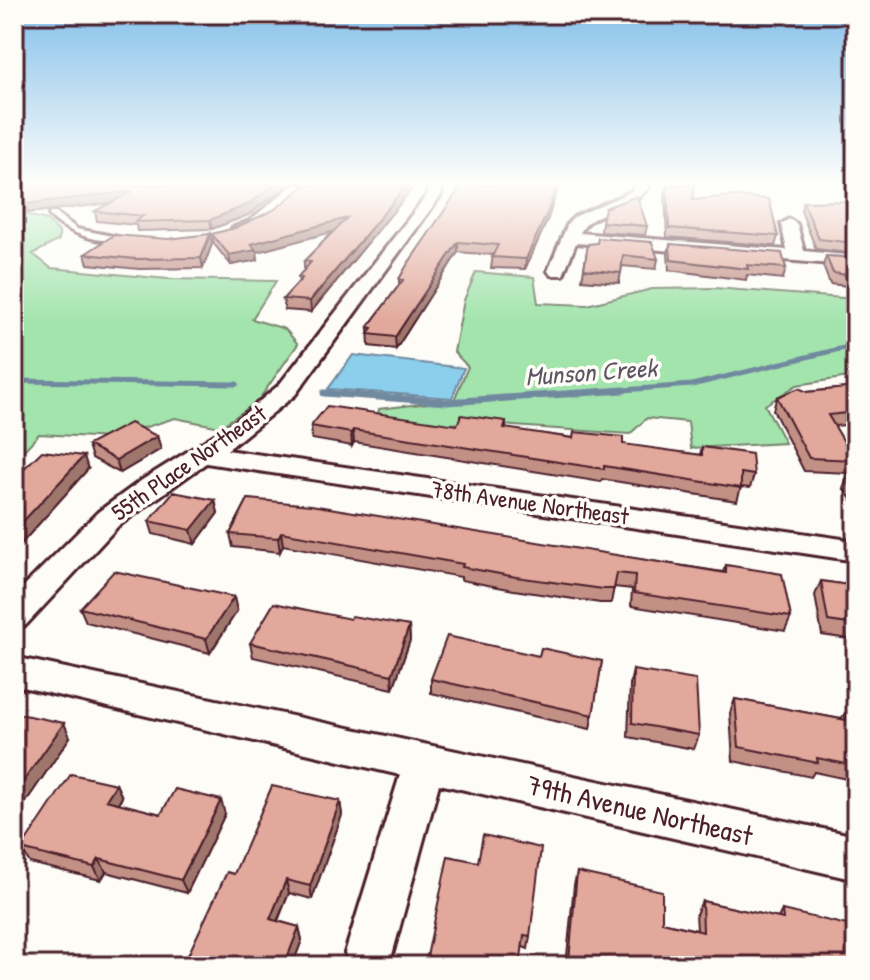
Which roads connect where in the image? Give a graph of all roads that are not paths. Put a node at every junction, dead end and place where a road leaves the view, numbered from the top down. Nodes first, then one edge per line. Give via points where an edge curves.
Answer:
1 (73, 231) edge
2 (235, 231) edge
3 (407, 231) edge
4 (573, 231) edge
5 (791, 231) edge
6 (226, 234) edge
7 (569, 237) junction
8 (125, 239) edge
9 (797, 256) junction
10 (856, 261) edge
11 (557, 271) dead end
12 (204, 455) junction
13 (856, 551) edge
14 (14, 616) edge
15 (14, 671) edge
16 (424, 762) junction
17 (856, 858) edge
18 (370, 953) dead end

1 - 8 lane
2 - 6 street
3 - 12 street, 55th Place Northeast via 287,390 260,417
4 - 7 street
5 - 9 street
7 - 9 street
7 - 11 street
9 - 10 street
12 - 13 street, 78th Avenue Northeast
12 - 14 street, 55th Place Northeast via 108,518
15 - 16 street, 79th Avenue Northeast
16 - 17 street, 79th Avenue Northeast
16 - 18 street

